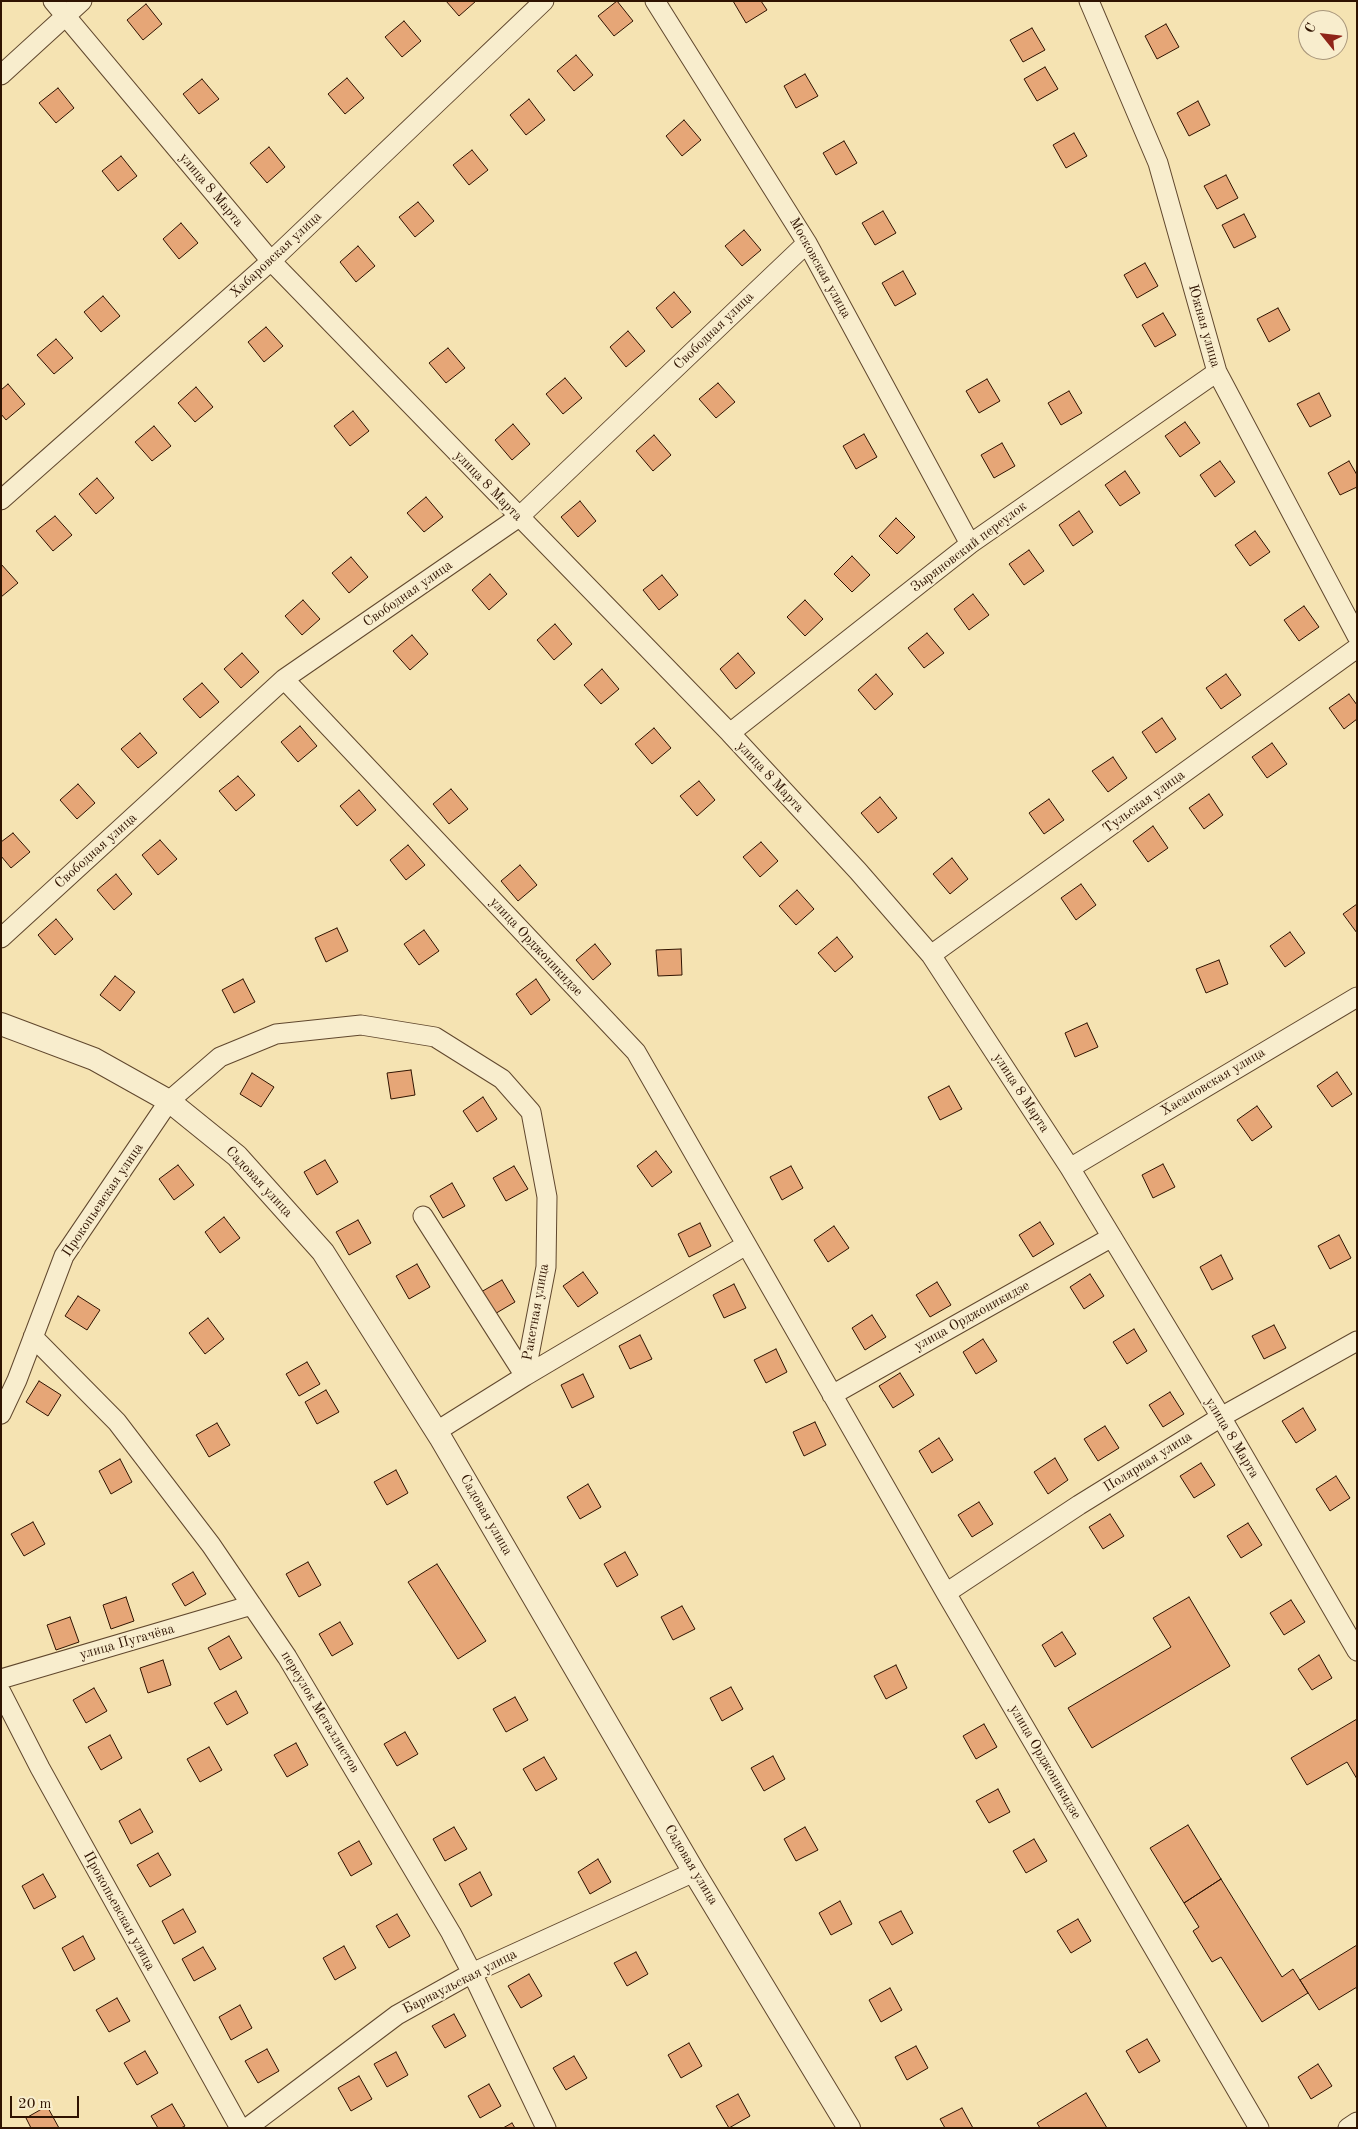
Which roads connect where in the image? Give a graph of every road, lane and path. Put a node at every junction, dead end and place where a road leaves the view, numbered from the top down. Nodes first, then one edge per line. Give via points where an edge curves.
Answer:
1 (53, 1) edge
2 (82, 1) edge
3 (544, 1) edge
4 (656, 1) edge
5 (1089, 1) edge
6 (66, 16) junction
7 (1, 75) edge
8 (807, 243) junction
9 (271, 261) junction
10 (1217, 372) junction
11 (1, 500) edge
12 (519, 517) junction
13 (970, 544) junction
14 (1357, 636) edge
15 (1357, 648) edge
16 (284, 679) junction
17 (730, 733) junction
18 (1, 938) edge
19 (931, 955) junction
20 (1357, 997) edge
21 (1, 1024) edge
22 (169, 1101) junction
23 (1070, 1168) junction
24 (423, 1216) dead end
25 (1112, 1237) junction
26 (746, 1245) junction
27 (34, 1337) junction
28 (1357, 1342) edge
29 (525, 1376) junction
30 (832, 1395) junction
31 (1, 1414) edge
32 (1221, 1417) junction
33 (437, 1431) junction
34 (946, 1593) junction
35 (252, 1605) junction
36 (1357, 1651) edge
37 (1, 1679) edge
38 (1, 1692) edge
39 (694, 1872) junction
40 (472, 1973) junction
41 (1357, 2122) edge
42 (240, 2128) edge
43 (248, 2128) edge
44 (546, 2128) edge
45 (849, 2128) edge
46 (1259, 2128) edge
47 (1348, 2128) edge

1 - 6 street, улица 8 Марта
2 - 6 street
3 - 9 street, Хабаровская улица
4 - 8 street, Московская улица
5 - 10 street, Южная улица via 1158,164
6 - 7 street
6 - 9 street, улица 8 Марта
8 - 12 street, Свободная улица
8 - 13 street, Московская улица
9 - 11 street, Хабаровская улица
9 - 12 street, улица 8 Марта
10 - 13 street, Зыряновский переулок
10 - 14 street, Южная улица
12 - 16 street, Свободная улица
12 - 17 street, улица 8 Марта
13 - 17 street, Зыряновский переулок
15 - 19 street, Тульская улица
16 - 18 street, Свободная улица
16 - 26 street, улица Орджоникидзе via 636,1052
17 - 19 street, улица 8 Марта
19 - 23 street, улица 8 Марта
20 - 23 street, Хасановская улица
21 - 22 street, Садовая улица via 94,1059
22 - 27 street, Прокопьевская улица via 64,1256
22 - 29 street, Ракетная улица via 220,1057 276,1034 361,1025 436,1037 502,1079 531,1112 547,1197 546,1267
22 - 33 street, Садовая улица via 238,1156 323,1252
23 - 25 street, улица 8 Марта
24 - 29 street, Ракетная улица
25 - 30 street, улица Орджоникидзе
25 - 32 street, улица 8 Марта
26 - 29 street
26 - 30 street, улица Орджоникидзе
27 - 31 street, Прокопьевская улица
27 - 35 street, переулок Металлистов via 117,1422 211,1544
28 - 32 street, Полярная улица
29 - 33 street
30 - 34 street, улица Орджоникидзе
32 - 34 street, Полярная улица
32 - 36 street, улица 8 Марта
33 - 39 street, Садовая улица
34 - 46 street, улица Орджоникидзе
35 - 37 street, улица Пугачёва
35 - 40 street, переулок Металлистов via 292,1666
38 - 42 street, Прокопьевская улица
39 - 40 street, Барнаульская улица
39 - 45 street, Садовая улица
40 - 43 street, Барнаульская улица via 397,2015
40 - 44 street, переулок Металлистов
41 - 47 street

